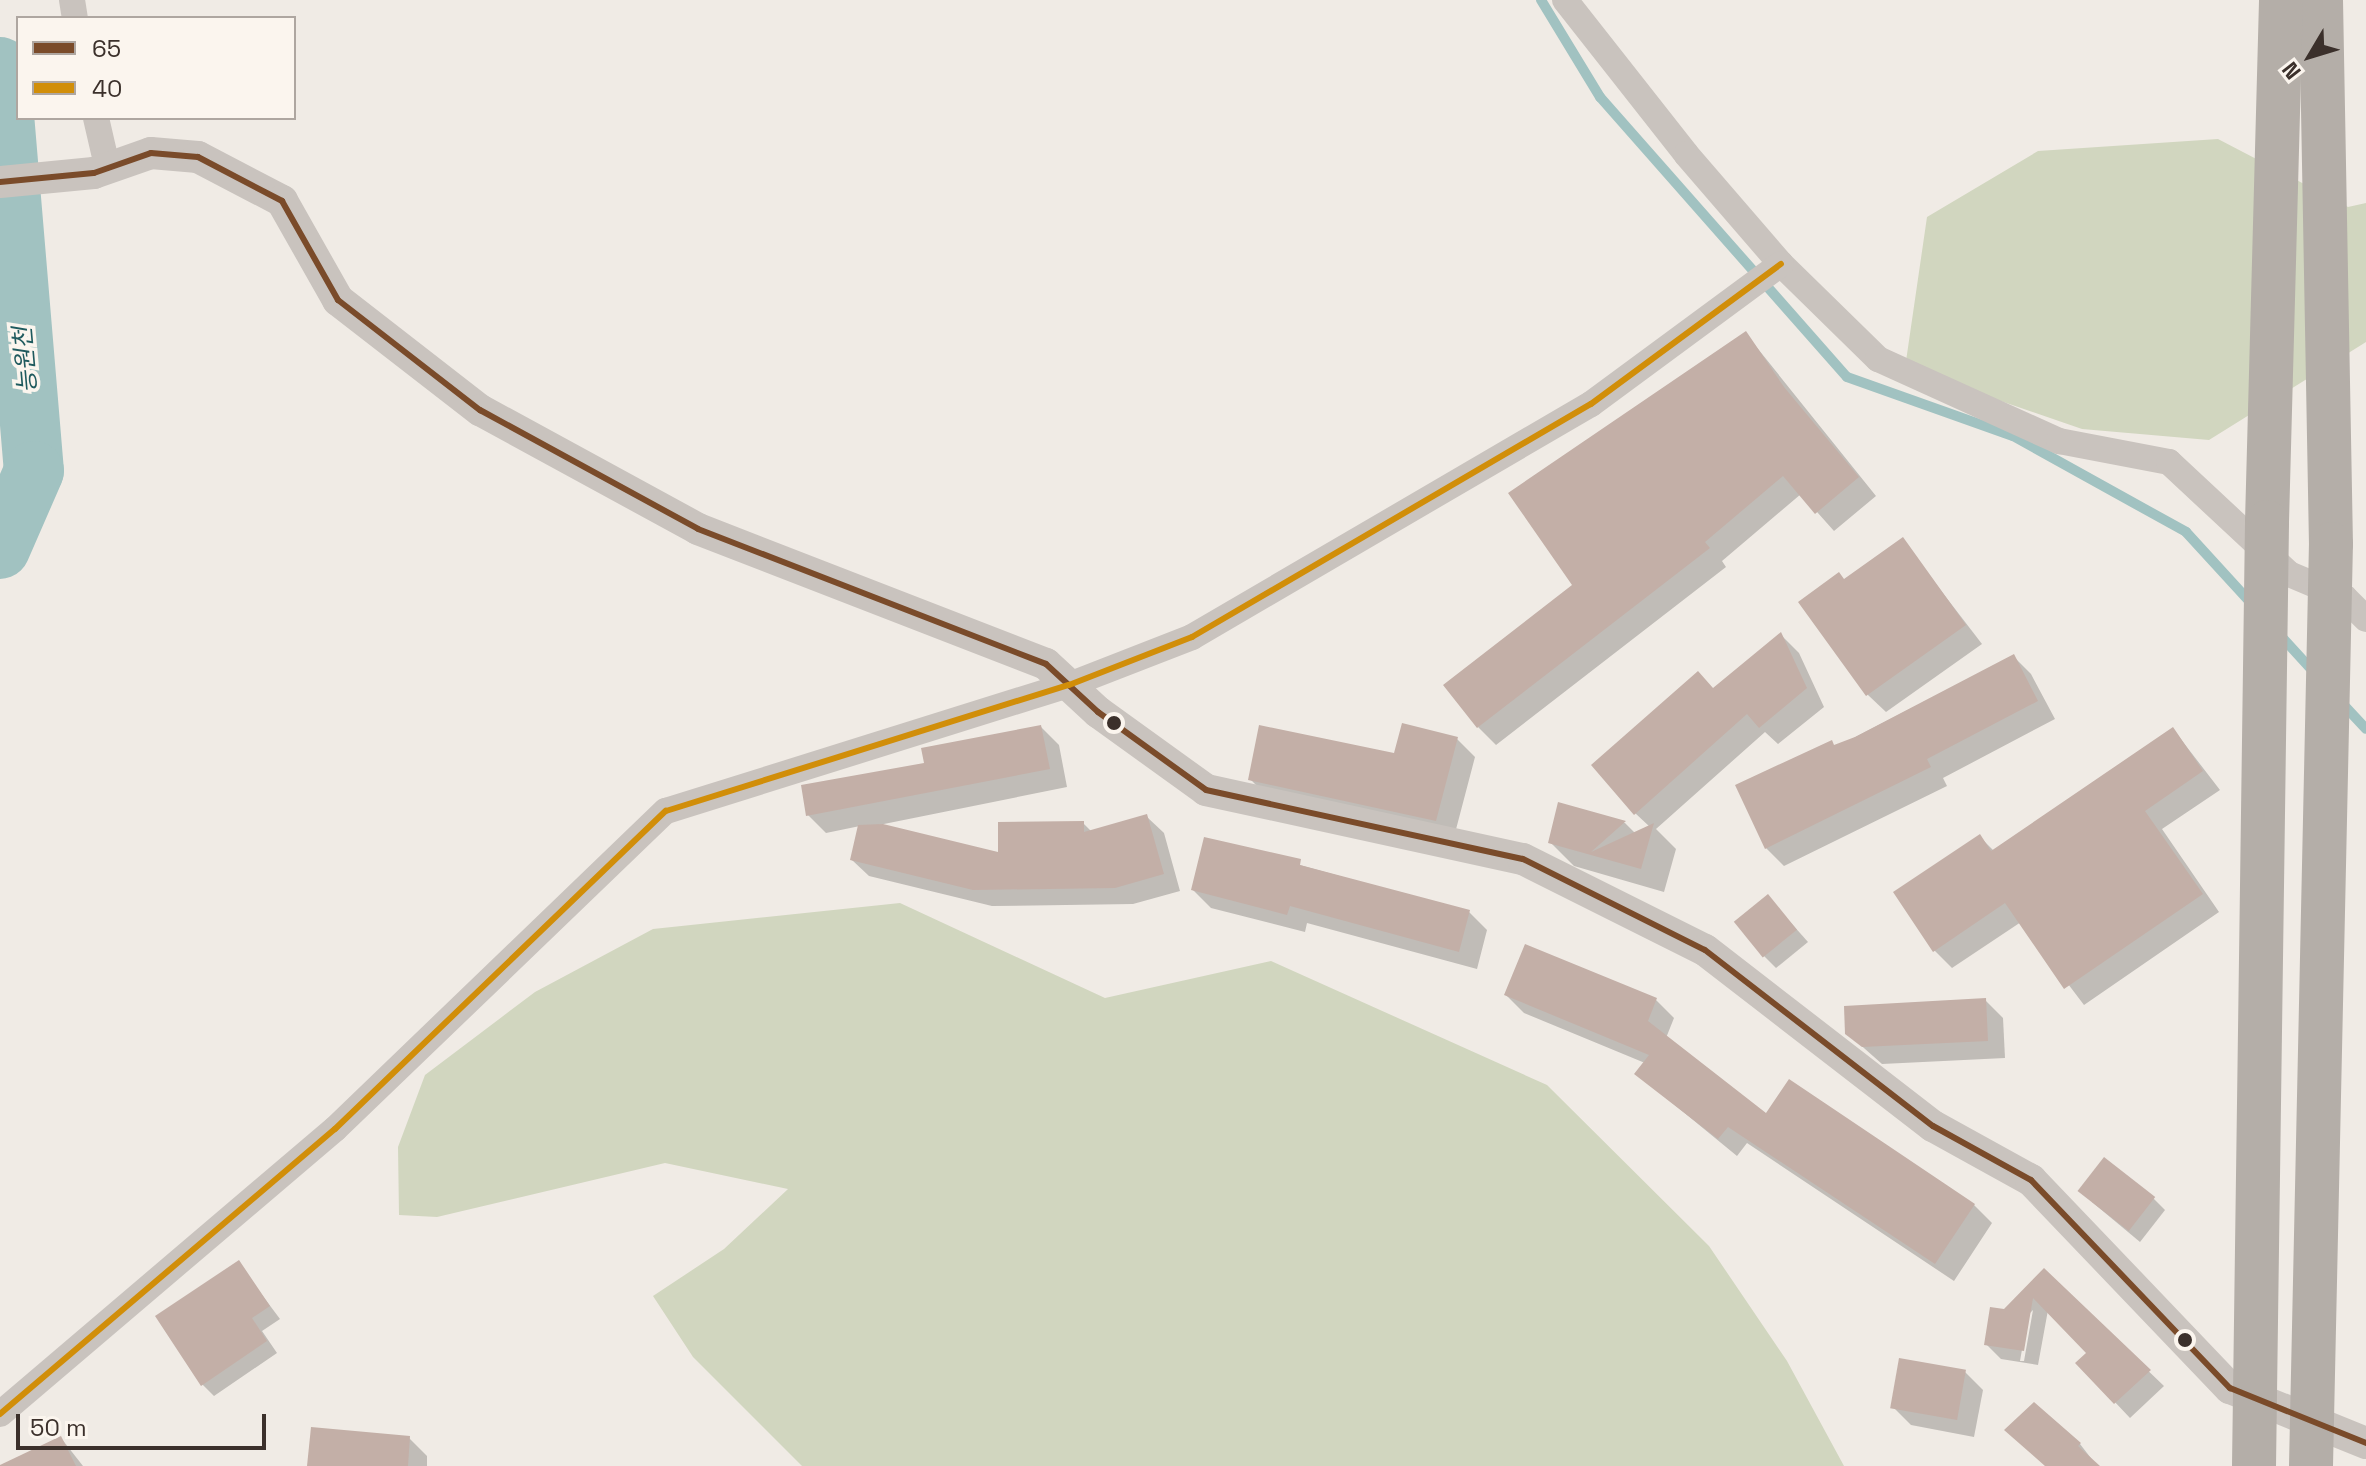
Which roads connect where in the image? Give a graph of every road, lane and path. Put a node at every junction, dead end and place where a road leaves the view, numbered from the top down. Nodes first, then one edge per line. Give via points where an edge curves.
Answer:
1 (1565, 0) edge
2 (2281, 0) edge
3 (2321, 0) edge
4 (96, 120) edge
5 (101, 171) junction
6 (0, 182) edge
7 (1781, 264) junction
8 (2366, 619) edge
9 (1069, 685) junction
10 (0, 1414) edge
11 (2366, 1443) edge
12 (2254, 1466) edge
13 (2311, 1466) edge

1 - 7 street
2 - 12 highway, bridge via 2267,522
3 - 13 highway, bridge via 2331,544
4 - 5 street
5 - 6 street
5 - 9 street via 151,153 198,157 282,201 338,300 480,410 698,529 1046,664
7 - 8 street via 1878,359 2059,441 2169,462 2289,574 2344,597
7 - 9 street via 1577,412 1192,637
9 - 10 street via 666,811 335,1129
9 - 11 street via 1206,790 1523,859 1705,950 1933,1126 2031,1180 2230,1388

